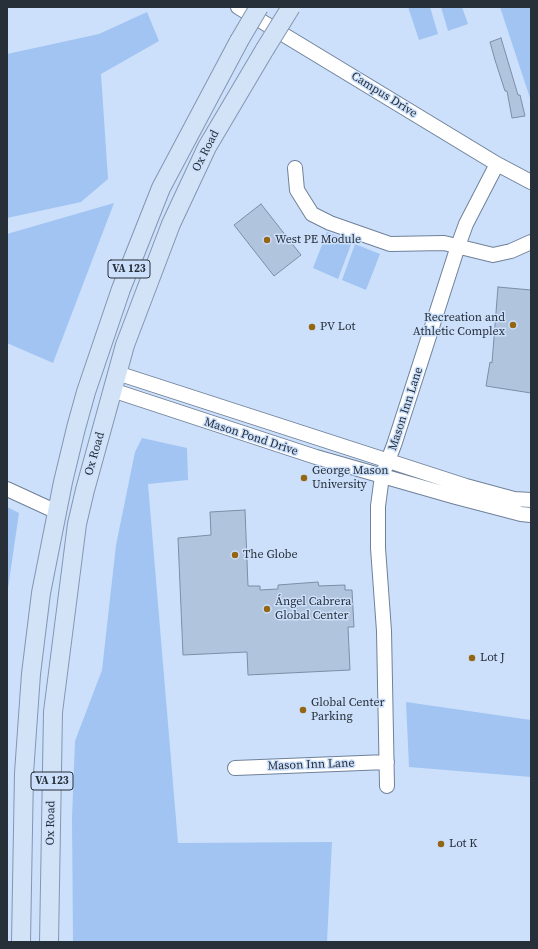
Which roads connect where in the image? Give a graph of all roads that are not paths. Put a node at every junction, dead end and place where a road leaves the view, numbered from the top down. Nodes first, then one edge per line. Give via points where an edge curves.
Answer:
1 (238, 7) edge
2 (259, 7) edge
3 (291, 7) edge
4 (497, 164) junction
5 (295, 168) dead end
6 (531, 182) edge
7 (531, 242) edge
8 (458, 246) junction
9 (117, 373) junction
10 (112, 390) junction
11 (389, 462) junction
12 (382, 476) junction
13 (7, 489) edge
14 (85, 490) junction
15 (531, 500) edge
16 (58, 512) junction
17 (531, 514) edge
18 (72, 568) junction
19 (387, 762) junction
20 (235, 768) dead end
21 (387, 786) dead end
22 (21, 942) edge
23 (50, 942) edge

1 - 4 street, Campus Drive
2 - 16 main road, Ox Road / VA 123, bridge via 161,188 121,289 86,392
3 - 9 main road, Ox Road / VA 123, bridge via 207,147 171,224 125,345
4 - 6 street, Campus Drive
4 - 8 street, Mason Inn Lane via 466,224
5 - 8 street via 297,190 312,214 330,223 390,244 444,243
7 - 8 street via 511,252 493,255
8 - 11 street, Mason Inn Lane
9 - 10 main road, Ox Road / VA 123
9 - 11 street, Mason Pond Drive
10 - 12 street, Mason Pond Drive
10 - 14 main road, Ox Road / VA 123
11 - 12 street, Mason Inn Lane
11 - 15 street, Mason Pond Drive via 508,497
12 - 17 street, Mason Pond Drive via 514,512
12 - 19 street, Mason Inn Lane via 378,506 378,548 384,631
13 - 16 street
14 - 16 main road
14 - 18 main road, Ox Road / VA 123 via 77,524
16 - 18 main road via 70,535
16 - 22 main road, Ox Road / VA 123 via 41,593 30,674 24,773
18 - 23 main road, Ox Road / VA 123 via 53,712
19 - 20 street, Mason Inn Lane
19 - 21 street, Mason Inn Lane

